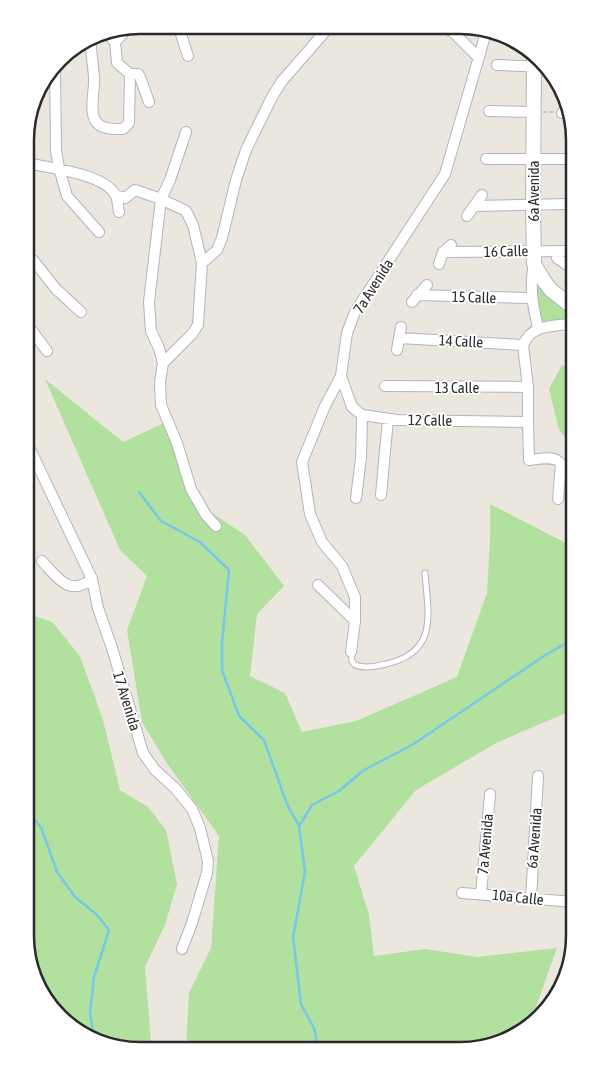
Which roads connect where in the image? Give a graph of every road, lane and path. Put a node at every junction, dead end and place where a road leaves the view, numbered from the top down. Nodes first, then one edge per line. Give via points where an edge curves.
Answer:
1 (181, 34) edge
2 (323, 34) edge
3 (455, 34) edge
4 (117, 36) edge
5 (121, 36) edge
6 (485, 37) edge
7 (111, 38) edge
8 (115, 42) junction
9 (91, 46) edge
10 (188, 56) dead end
11 (479, 58) junction
12 (497, 65) dead end
13 (537, 67) edge
14 (539, 69) edge
15 (130, 74) junction
16 (56, 75) edge
17 (150, 102) dead end
18 (488, 111) dead end
19 (534, 112) junction
20 (186, 132) dead end
21 (486, 159) dead end
22 (566, 159) edge
23 (534, 160) junction
24 (34, 164) edge
25 (59, 168) junction
26 (115, 195) junction
27 (482, 195) dead end
28 (161, 198) junction
29 (533, 203) junction
30 (566, 204) edge
31 (475, 206) junction
32 (119, 212) dead end
33 (467, 216) dead end
34 (99, 232) dead end
35 (452, 245) dead end
36 (559, 251) junction
37 (566, 251) edge
38 (443, 252) junction
39 (534, 257) junction
40 (34, 261) edge
41 (202, 263) junction
42 (438, 264) dead end
43 (566, 264) edge
44 (427, 284) dead end
45 (531, 298) junction
46 (566, 302) edge
47 (81, 312) dead end
48 (566, 325) edge
49 (401, 327) dead end
50 (534, 331) junction
51 (34, 333) edge
52 (399, 338) junction
53 (523, 345) junction
54 (397, 350) dead end
55 (47, 351) dead end
56 (163, 363) junction
57 (341, 376) junction
58 (385, 386) dead end
59 (528, 387) junction
60 (362, 415) junction
61 (388, 419) junction
62 (528, 422) junction
63 (34, 458) edge
64 (381, 495) dead end
65 (356, 498) dead end
66 (558, 499) dead end
67 (216, 526) dead end
68 (42, 561) dead end
69 (425, 572) dead end
70 (92, 579) junction
71 (318, 584) dead end
72 (355, 621) junction
73 (352, 657) joint
74 (538, 776) dead end
75 (490, 794) dead end
76 (462, 893) dead end
77 (481, 894) junction
78 (531, 899) junction
79 (566, 901) edge
80 (182, 949) dead end

1 - 10 street
2 - 41 street via 282,80 272,97 246,150 217,250
3 - 11 street
4 - 8 street
5 - 8 street
6 - 11 street, 7a Avenida
7 - 8 street
8 - 15 street via 117,63
9 - 15 street via 93,112 95,121 101,126 123,128 129,123
11 - 57 street, 7a Avenida via 445,174 355,312 347,333
12 - 13 street
14 - 19 main road, 6a Avenida
15 - 17 street via 138,74
16 - 25 street
18 - 19 street
19 - 23 main road, 6a Avenida
20 - 28 street
21 - 23 street
22 - 23 street
23 - 29 main road, 6a Avenida
24 - 25 street
25 - 26 street via 103,183
25 - 34 street via 67,196
26 - 28 street via 125,198 134,190
26 - 32 street
27 - 31 street
28 - 41 street via 186,211 193,225
28 - 56 street via 149,302 151,331
29 - 30 street
29 - 31 street
29 - 39 main road, 6a Avenida
31 - 33 street
35 - 38 street
36 - 37 street, 16 Calle
36 - 39 street, 16 Calle
36 - 43 street via 557,258
38 - 39 street, 16 Calle
38 - 42 street
39 - 45 street, 6a Avenida
39 - 46 main road via 544,282
40 - 47 street via 56,289
41 - 56 street via 198,325
44 - 45 street, 15 Calle via 414,299
45 - 50 street, 6a Avenida
48 - 50 street
49 - 52 street
50 - 53 street
51 - 55 street
52 - 53 street, 14 Calle
52 - 54 street
53 - 59 street
56 - 67 street via 160,382 162,405 191,489
57 - 60 street via 352,407
57 - 72 street, 7a Avenida via 302,462 310,514 322,542 342,566 354,597
58 - 59 street, 13 Calle
59 - 62 street
60 - 61 street, 12 Calle
60 - 65 street
61 - 62 street, 12 Calle
61 - 64 street
62 - 66 street via 529,460 555,458 561,464
63 - 70 street, 17 Avenida
68 - 70 street via 68,586 84,585
69 - 73 lane via 429,623 420,644 405,657 392,662 359,667
70 - 80 street, 17 Avenida via 98,608 144,753 155,770 192,809 205,846 207,873
71 - 72 street
72 - 73 street, 7a Avenida
74 - 78 street, 6a Avenida
75 - 77 street, 7a Avenida
76 - 77 street, 10a Calle
77 - 78 street, 10a Calle
78 - 79 street, 10a Calle

